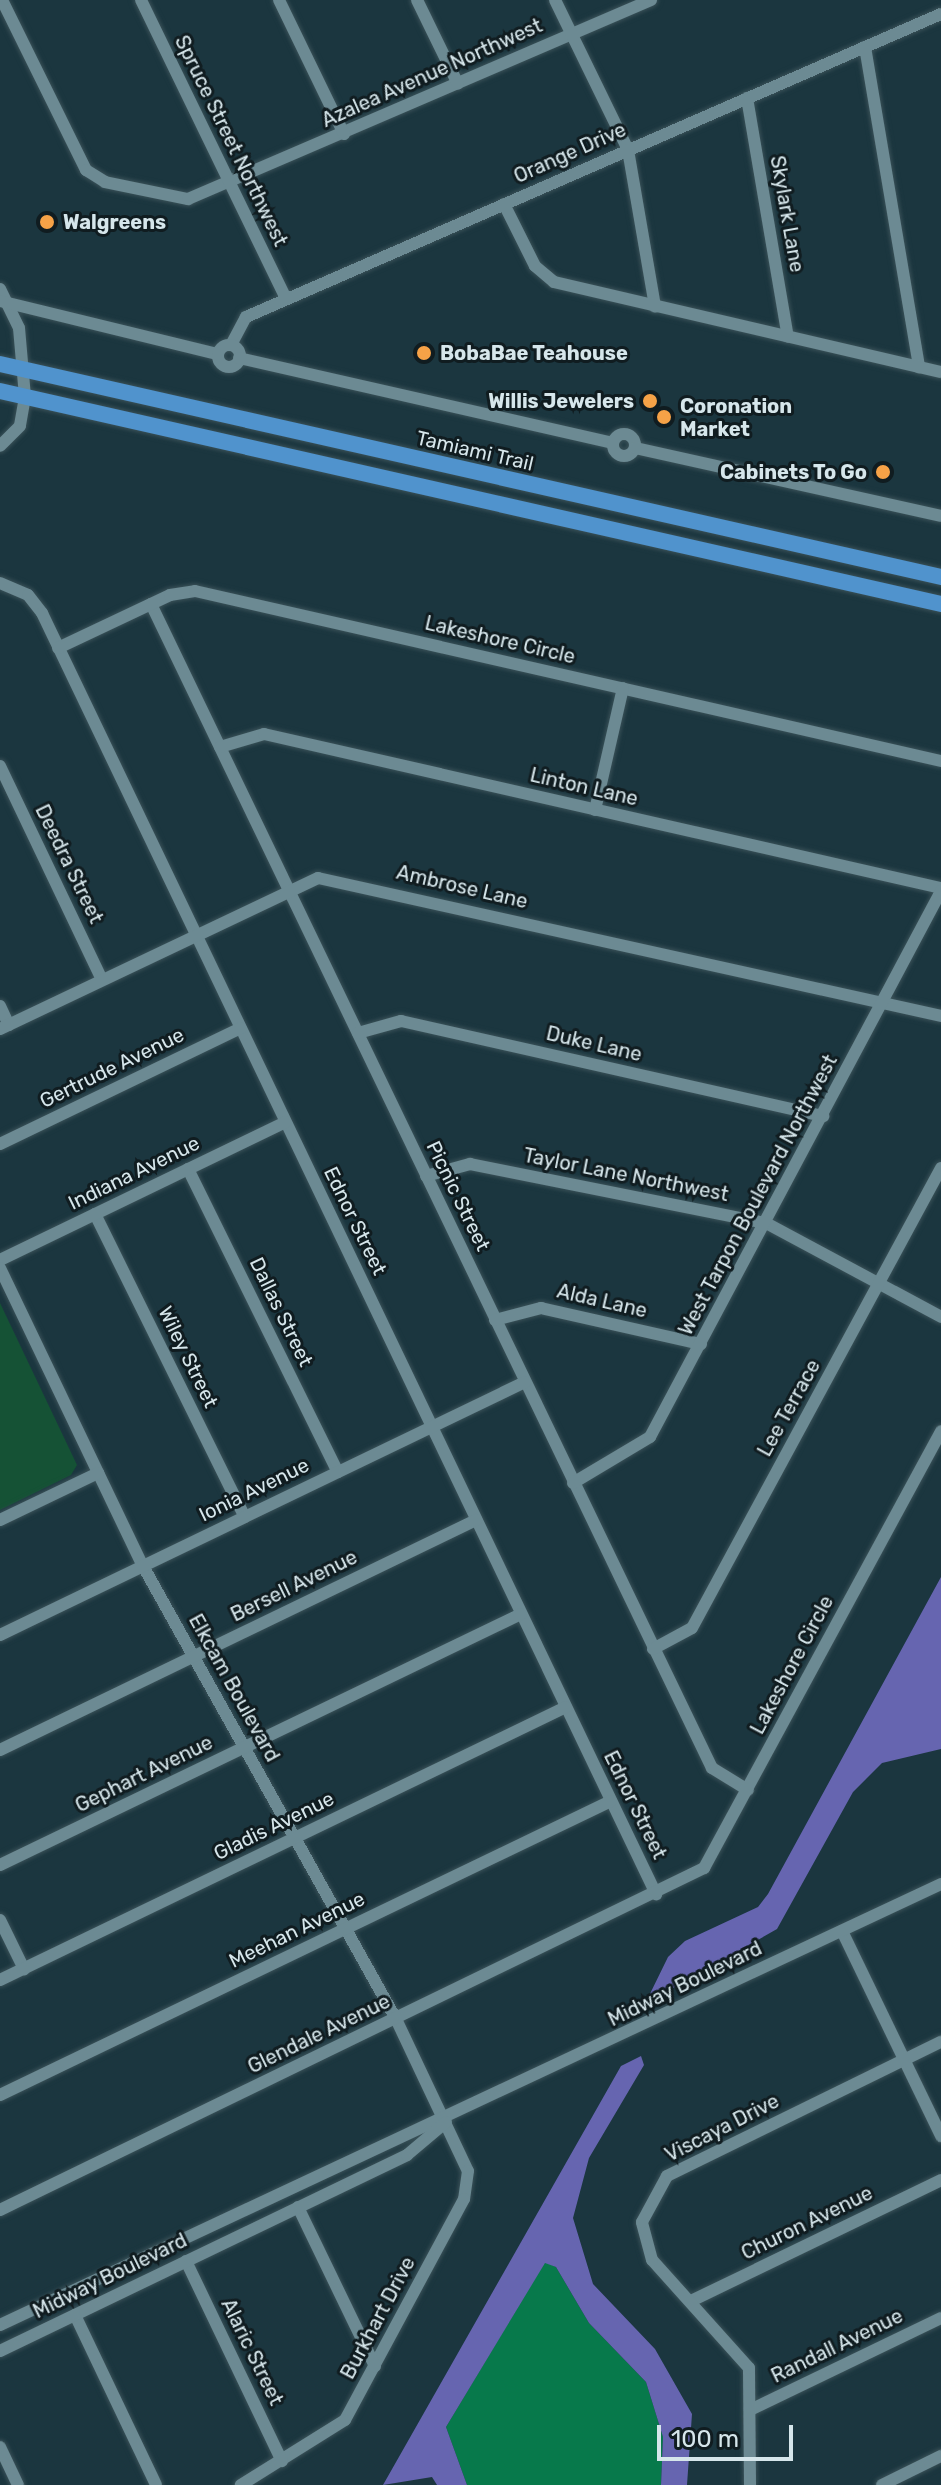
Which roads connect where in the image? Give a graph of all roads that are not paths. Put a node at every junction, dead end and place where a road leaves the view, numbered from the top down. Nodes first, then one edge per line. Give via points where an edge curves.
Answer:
1 (2, 0) edge
2 (141, 0) edge
3 (279, 0) edge
4 (417, 0) edge
5 (555, 0) edge
6 (651, 0) edge
7 (941, 14) edge
8 (572, 34) junction
9 (865, 47) junction
10 (458, 84) junction
11 (747, 98) junction
12 (344, 134) junction
13 (628, 150) junction
14 (230, 183) junction
15 (504, 204) junction
16 (0, 289) edge
17 (286, 299) junction
18 (3, 302) edge
19 (655, 307) junction
20 (788, 337) junction
21 (231, 345) junction
22 (218, 354) junction
23 (239, 358) junction
24 (0, 364) edge
25 (919, 367) junction
26 (25, 370) junction
27 (941, 372) edge
28 (0, 391) edge
29 (25, 397) junction
30 (0, 446) edge
31 (523, 483) junction
32 (571, 494) junction
33 (473, 498) junction
34 (522, 509) junction
35 (941, 516) edge
36 (941, 577) edge
37 (0, 583) edge
38 (151, 604) junction
39 (941, 604) edge
40 (58, 648) junction
41 (623, 688) junction
42 (220, 747) junction
43 (941, 761) edge
44 (0, 766) edge
45 (595, 810) junction
46 (289, 890) junction
47 (941, 890) edge
48 (196, 935) junction
49 (102, 980) junction
50 (884, 1003) junction
51 (0, 1006) edge
52 (941, 1016) edge
53 (5, 1027) edge
54 (241, 1028) junction
55 (358, 1033) junction
56 (823, 1116) junction
57 (285, 1122) junction
58 (0, 1144) edge
59 (941, 1168) edge
60 (188, 1169) junction
61 (426, 1176) junction
62 (95, 1214) junction
63 (766, 1223) junction
64 (0, 1260) edge
65 (0, 1268) edge
66 (879, 1284) junction
67 (941, 1317) edge
68 (495, 1320) junction
69 (701, 1344) junction
70 (525, 1382) junction
71 (431, 1427) junction
72 (941, 1431) edge
73 (338, 1472) junction
74 (98, 1473) junction
75 (573, 1483) junction
76 (245, 1517) junction
77 (0, 1520) edge
78 (476, 1520) junction
79 (143, 1566) junction
80 (521, 1614) junction
81 (0, 1635) edge
82 (653, 1649) junction
83 (194, 1657) junction
84 (566, 1707) junction
85 (244, 1747) junction
86 (0, 1750) edge
87 (748, 1790) junction
88 (611, 1801) junction
89 (295, 1838) junction
90 (0, 1865) edge
91 (941, 1884) edge
92 (656, 1894) junction
93 (0, 1920) edge
94 (346, 1929) junction
95 (842, 1931) junction
96 (24, 1969) junction
97 (0, 1980) edge
98 (396, 2019) junction
99 (941, 2042) edge
100 (904, 2060) junction
101 (0, 2095) edge
102 (446, 2122) junction
103 (941, 2136) edge
104 (941, 2180) edge
105 (298, 2207) junction
106 (0, 2210) edge
107 (186, 2261) junction
108 (691, 2301) junction
109 (75, 2315) junction
110 (941, 2318) edge
111 (0, 2325) edge
112 (0, 2351) edge
113 (375, 2366) junction
114 (750, 2410) junction
115 (0, 2447) edge
116 (941, 2456) edge
117 (282, 2461) junction
118 (18, 2485) edge
119 (156, 2485) edge
120 (241, 2485) edge
121 (750, 2485) edge
122 (882, 2485) edge

1 - 14 street, Azalea Avenue Northwest via 95,177 188,199
2 - 14 street, Spruce Street Northwest
3 - 12 street
4 - 10 street
5 - 8 street
6 - 8 street, Azalea Avenue Northwest
7 - 9 street, Orange Drive
8 - 10 street, Azalea Avenue Northwest
8 - 13 street
9 - 11 street, Orange Drive
9 - 25 street
10 - 12 street, Azalea Avenue Northwest
11 - 13 street, Orange Drive
11 - 20 street, Skylark Lane
12 - 14 street, Azalea Avenue Northwest
13 - 15 street, Orange Drive
13 - 19 street
14 - 17 street, Spruce Street Northwest
15 - 17 street, Orange Drive
15 - 19 street via 544,275
16 - 18 street
17 - 21 street, Orange Drive via 246,317
18 - 22 street
18 - 26 street
19 - 20 street
20 - 25 street
21 - 22 street, Orange Drive
21 - 23 street
22 - 23 street, Tamiami Trail via 228,367
23 - 35 street, Tamiami Trail via 612,443 621,456 635,448
24 - 26 main road, Tamiami Trail
25 - 27 street
26 - 29 street
26 - 31 main road, Tamiami Trail
28 - 29 main road
29 - 30 street via 20,426
29 - 33 main road
31 - 32 main road, Tamiami Trail
31 - 33 main road
32 - 34 main road
32 - 36 main road, Tamiami Trail
33 - 34 main road
34 - 39 main road
37 - 40 street, Ednor Street via 36,603
38 - 40 street, Lakeshore Circle
38 - 41 street, Lakeshore Circle via 195,591
38 - 42 street, Picnic Street
40 - 48 street, Ednor Street
41 - 43 street, Lakeshore Circle
41 - 45 street
42 - 45 street, Linton Lane via 264,734
42 - 46 street, Picnic Street
44 - 49 street, Deedra Street
45 - 47 street, Linton Lane
46 - 48 street, Ambrose Lane
46 - 50 street, Ambrose Lane via 332,878
46 - 55 street, Picnic Street
47 - 50 street, West Tarpon Boulevard Northwest
48 - 49 street, Ambrose Lane
48 - 54 street, Ednor Street
49 - 53 street, Ambrose Lane
50 - 52 street, Ambrose Lane
50 - 56 street, West Tarpon Boulevard Northwest
51 - 53 street
54 - 57 street, Ednor Street
54 - 58 street, Gertrude Avenue
55 - 56 street, Duke Lane via 401,1021
55 - 61 street, Picnic Street
56 - 63 street, West Tarpon Boulevard Northwest
57 - 60 street, Indiana Avenue
57 - 71 street, Ednor Street
59 - 66 street, Lee Terrace
60 - 62 street, Indiana Avenue
60 - 73 street, Dallas Street
61 - 63 street, Taylor Lane Northwest via 470,1164
61 - 68 street, Picnic Street
62 - 64 street, Indiana Avenue
62 - 76 street, Wiley Street
63 - 66 street, Taylor Lane Northwest
63 - 69 street, West Tarpon Boulevard Northwest
65 - 74 street, Elkcam Boulevard
66 - 67 street, Taylor Lane Northwest
66 - 82 street, Lee Terrace via 692,1628
68 - 69 street, Alda Lane via 541,1308
68 - 70 street, Picnic Street
69 - 75 street, West Tarpon Boulevard Northwest via 641,1448
70 - 71 street, Ionia Avenue
70 - 75 street, Picnic Street
71 - 73 street, Ionia Avenue
71 - 78 street, Ednor Street
72 - 87 street, Lakeshore Circle
73 - 76 street, Ionia Avenue
74 - 77 street
74 - 79 street, Elkcam Boulevard
75 - 82 street, Picnic Street
76 - 79 street, Ionia Avenue
78 - 80 street, Ednor Street
78 - 83 street, Bersell Avenue
79 - 81 street, Ionia Avenue
79 - 83 street, Elkcam Boulevard
80 - 84 street, Ednor Street
80 - 85 street, Gephart Avenue
82 - 87 street, Picnic Street via 712,1768
83 - 85 street, Elkcam Boulevard
83 - 86 street, Bersell Avenue
84 - 88 street, Ednor Street
84 - 89 street, Gladis Avenue
85 - 89 street, Elkcam Boulevard
85 - 90 street, Gephart Avenue
87 - 92 street, Lakeshore Circle via 704,1868
88 - 92 street, Ednor Street
88 - 94 street, Meehan Avenue
89 - 94 street, Elkcam Boulevard
89 - 96 street, Gladis Avenue
91 - 95 street, Midway Boulevard
92 - 98 street, Glendale Avenue
93 - 96 street
94 - 98 street, Elkcam Boulevard
94 - 101 street, Meehan Avenue
95 - 100 street
95 - 102 street, Midway Boulevard
96 - 97 street, Gladis Avenue
98 - 102 street, Elkcam Boulevard
98 - 106 street, Glendale Avenue
99 - 100 street, Viscaya Drive
100 - 103 street
100 - 108 street, Viscaya Drive via 667,2176 641,2237
102 - 105 street, Midway Boulevard via 407,2155
102 - 111 street, Midway Boulevard via 395,2135
102 - 113 street, Burkhart Drive via 469,2185
104 - 108 street, Churon Avenue
105 - 107 street, Midway Boulevard
105 - 113 street
107 - 109 street, Midway Boulevard
107 - 117 street, Alaric Street
108 - 114 street, Viscaya Drive via 742,2355
109 - 112 street, Midway Boulevard
109 - 119 street
110 - 114 street, Randall Avenue
113 - 117 street, Burkhart Drive via 345,2420
114 - 121 street, Viscaya Drive
115 - 118 street
116 - 122 street
117 - 120 street, Burkhart Drive

